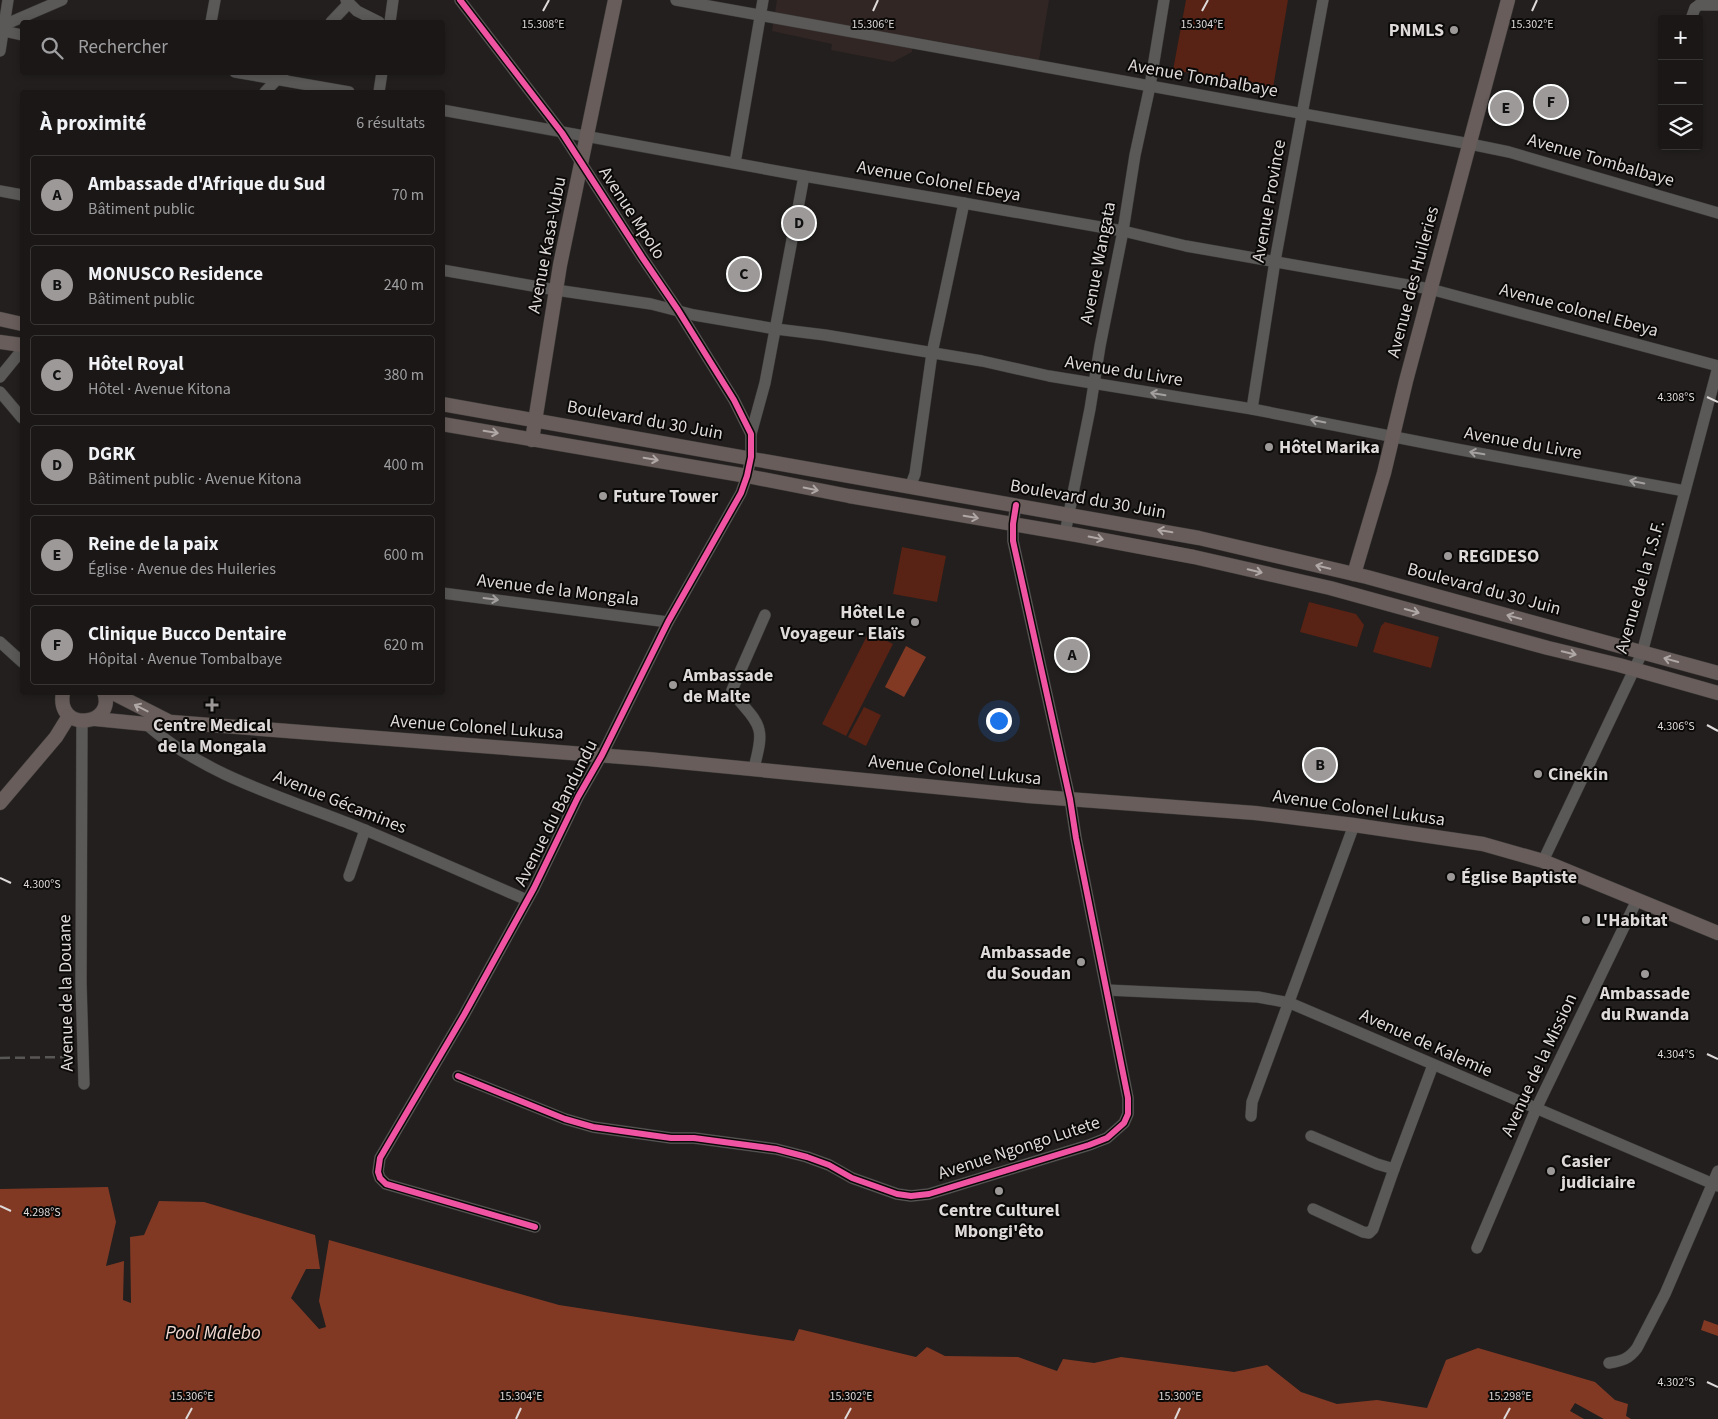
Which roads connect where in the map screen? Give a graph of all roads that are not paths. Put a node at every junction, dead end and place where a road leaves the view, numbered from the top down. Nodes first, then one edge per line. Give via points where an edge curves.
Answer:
1 (8, 0) edge
2 (62, 0) edge
3 (214, 0) edge
4 (393, 0) edge
5 (460, 0) edge
6 (615, 0) edge
7 (676, 0) edge
8 (763, 0) edge
9 (1164, 0) edge
10 (1323, 0) edge
11 (1508, 0) edge
12 (347, 2) edge
13 (1718, 5) edge
14 (760, 14) junction
15 (1692, 15) edge
16 (24, 20) edge
17 (211, 20) edge
18 (333, 20) edge
19 (373, 20) edge
20 (390, 20) edge
21 (20, 22) edge
22 (2, 32) edge
23 (20, 35) edge
24 (0, 51) edge
25 (382, 75) edge
26 (280, 76) edge
27 (1150, 86) junction
28 (267, 90) edge
29 (340, 90) edge
30 (379, 90) edge
31 (445, 111) edge
32 (1302, 113) junction
33 (562, 133) junction
34 (588, 137) junction
35 (1470, 144) junction
36 (582, 163) junction
37 (735, 163) junction
38 (804, 176) junction
39 (0, 191) edge
40 (20, 196) edge
41 (964, 203) junction
42 (1718, 213) edge
43 (1123, 231) junction
44 (1275, 261) junction
45 (445, 271) edge
46 (1430, 289) junction
47 (556, 290) junction
48 (678, 310) junction
49 (0, 319) edge
50 (20, 324) edge
51 (776, 329) junction
52 (0, 342) edge
53 (20, 345) edge
54 (20, 352) edge
55 (932, 353) junction
56 (1718, 366) edge
57 (0, 376) edge
58 (1095, 384) junction
59 (0, 392) edge
60 (445, 405) edge
61 (1252, 409) junction
62 (20, 416) edge
63 (535, 420) junction
64 (445, 425) edge
65 (751, 434) junction
66 (1392, 437) junction
67 (532, 440) junction
68 (751, 457) junction
69 (747, 476) junction
70 (910, 486) junction
71 (1685, 491) junction
72 (1016, 505) junction
73 (1068, 514) junction
74 (1013, 524) junction
75 (1066, 533) junction
76 (1354, 574) junction
77 (445, 593) edge
78 (765, 615) dead end
79 (668, 622) junction
80 (0, 642) edge
81 (1642, 653) junction
82 (20, 660) edge
83 (1634, 670) junction
84 (1718, 673) edge
85 (1718, 693) edge
86 (63, 695) edge
87 (104, 695) edge
88 (117, 695) edge
89 (82, 719) junction
90 (172, 722) junction
91 (146, 724) junction
92 (602, 755) junction
93 (754, 769) junction
94 (1070, 799) junction
95 (0, 802) edge
96 (1354, 825) junction
97 (365, 830) junction
98 (1542, 860) junction
99 (350, 876) dead end
100 (527, 900) junction
101 (1638, 900) junction
102 (1718, 933) edge
103 (1107, 990) junction
104 (1290, 1003) junction
105 (1433, 1065) junction
106 (458, 1076) dead end
107 (84, 1084) dead end
108 (1536, 1108) junction
109 (1250, 1116) dead end
110 (1311, 1136) dead end
111 (1394, 1169) junction
112 (1718, 1171) edge
113 (1715, 1185) edge
114 (1313, 1209) dead end
115 (534, 1227) dead end
116 (1477, 1248) dead end
117 (1609, 1363) dead end

1 - 22 street
2 - 16 street
3 - 17 street
4 - 20 street
5 - 33 street, Avenue Mpolo
6 - 34 main road, Avenue Kasa-Vubu
7 - 14 street, Avenue Tombalbaye
8 - 14 street
9 - 27 street, Avenue Wangata
10 - 32 street, Avenue Province
11 - 35 main road, Avenue des Huileries
12 - 18 street
12 - 19 street
13 - 15 street via 1699,5
14 - 27 street, Avenue Tombalbaye
14 - 37 street
21 - 22 street
22 - 23 street
22 - 24 street
25 - 30 street
26 - 28 street
26 - 29 street
27 - 32 street, Avenue Tombalbaye
27 - 43 street, Avenue Wangata
31 - 33 street, Avenue Colonel Ebeya
32 - 35 street, Avenue Tombalbaye
32 - 44 street, Avenue Province
33 - 34 street, Avenue Colonel Ebeya
33 - 36 street, Avenue Mpolo
34 - 36 main road, Avenue Kasa-Vubu
34 - 37 street, Avenue Colonel Ebeya
35 - 42 street, Avenue Tombalbaye via 1509,152
35 - 46 main road, Avenue des Huileries
36 - 47 main road, Avenue Kasa-Vubu
36 - 48 street, Avenue Mpolo
37 - 38 street, Avenue Colonel Ebeya
38 - 41 street, Avenue Colonel Ebeya
38 - 51 street
39 - 40 street
41 - 43 street, Avenue Colonel Ebeya
41 - 55 street
43 - 44 street, Avenue Colonel Ebeya via 1186,246
43 - 58 street, Avenue Wangata
44 - 46 street, Avenue Colonel Ebeya
44 - 61 street, Avenue Province
45 - 47 street, Avenue du Livre
46 - 56 street, Avenue colonel Ebeya
46 - 66 main road, Avenue des Huileries
47 - 48 street, Avenue du Livre
47 - 63 main road, Avenue Kasa-Vubu
48 - 51 street, Avenue du Livre
48 - 65 street, Avenue Mpolo via 734,400
49 - 50 main road
51 - 55 street, Avenue du Livre
51 - 65 street
52 - 53 main road
54 - 57 street
55 - 58 street, Avenue du Livre
55 - 70 street via 915,474
56 - 71 street, Avenue de la T.S.F.
61 -> 58 street, Avenue du Livre
58 - 73 street, Avenue Wangata
59 - 62 street
60 - 63 main road, Boulevard du 30 Juin
66 -> 61 street, Avenue du Livre
63 - 67 main road, Avenue Kasa-Vubu
63 - 68 main road, Boulevard du 30 Juin
64 -> 67 main road
65 - 68 street, Avenue Mpolo
71 -> 66 street, Avenue du Livre
66 - 76 main road, Avenue des Huileries
67 -> 69 main road
68 - 69 street, Avenue Mpolo
68 - 70 main road, Boulevard du 30 Juin
69 -> 74 main road
69 - 79 street, Avenue du Bandundu via 741,493
70 - 72 main road, Boulevard du 30 Juin
71 - 81 street, Avenue de la T.S.F.
72 - 73 main road, Boulevard du 30 Juin
72 - 74 street, Avenue Ngongo Lutete
73 - 75 street, Avenue Wangata
76 -> 73 main road, Boulevard du 30 Juin via 1199,538
74 - 75 main road
74 - 94 street, Avenue Ngongo Lutete via 1013,541
75 -> 83 main road via 1194,557 1330,588
81 -> 76 main road, Boulevard du 30 Juin
77 -> 79 street, Avenue de la Mongala
78 - 93 street via 732,690 759,729
79 - 92 street, Avenue du Bandundu
80 - 82 street
81 - 83 street, Avenue de la T.S.F.
84 -> 81 main road, Boulevard du 30 Juin
83 - 85 main road
83 - 98 street, Avenue de la T.S.F.
86 - 89 main road via 63,705
87 - 89 main road via 105,705 101,713
90 -> 88 main road, Avenue Colonel Lukusa
89 - 91 main road, Avenue Colonel Lukusa
89 - 95 main road via 56,737
89 - 107 street, Avenue de la Douane
90 - 91 main road, Avenue Colonel Lukusa
90 - 92 main road, Avenue Colonel Lukusa
91 - 97 street, Avenue Gécamines via 188,755 235,779
92 - 93 main road, Avenue Colonel Lukusa
92 - 100 street, Avenue du Bandundu
93 - 94 main road, Avenue Colonel Lukusa
94 - 96 main road, Avenue Colonel Lukusa via 1255,813
94 - 103 street, Avenue Ngongo Lutete
96 - 98 main road, Avenue Colonel Lukusa via 1484,844
96 - 104 street
97 - 99 street
97 - 100 street, Avenue Gécamines
98 - 101 main road, Avenue Colonel Lukusa
100 - 115 street, Avenue du Bandundu via 380,1158 378,1172 386,1184
101 - 102 main road, Avenue Colonel Lukusa
101 - 108 street, Avenue de la Mission
103 - 104 street, Avenue de Kalemie via 1258,997
103 - 106 street, Avenue Ngongo Lutete via 1128,1098 1128,1114 1117,1131 1089,1144 921,1195 897,1194 874,1187 828,1165 776,1148 593,1128
104 - 105 street, Avenue de Kalemie
104 - 109 street via 1252,1102
105 - 108 street, Avenue de Kalemie
105 - 111 street
108 - 113 street, Avenue de Kalemie
108 - 116 street, Avenue de la Mission
110 - 111 street
111 - 114 street via 1369,1233
112 - 113 street
113 - 117 street via 1637,1348 1623,1361

